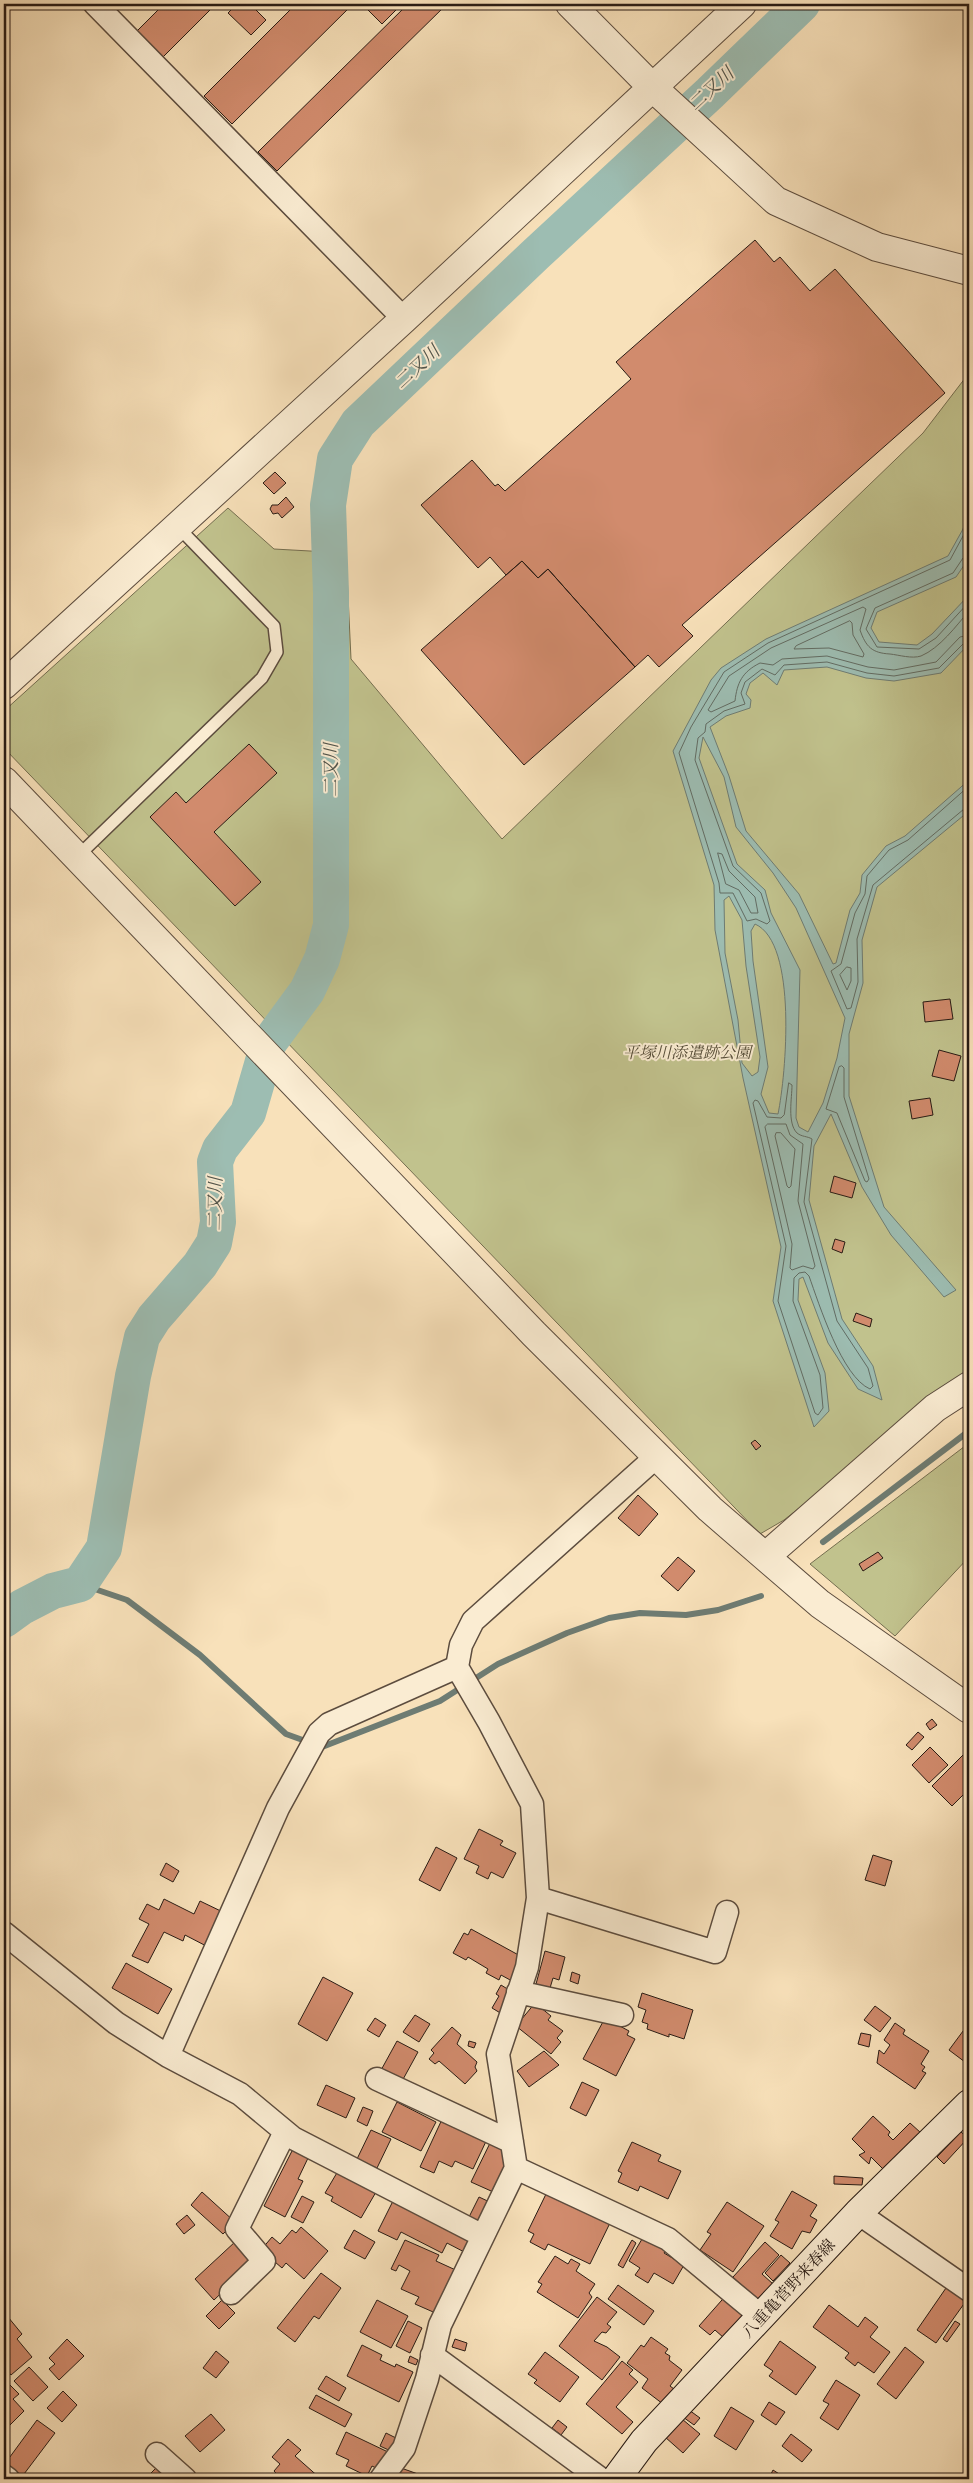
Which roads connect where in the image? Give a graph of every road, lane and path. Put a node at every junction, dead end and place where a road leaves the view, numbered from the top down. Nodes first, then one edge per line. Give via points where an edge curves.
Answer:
1 (96, 4) edge
2 (570, 4) edge
3 (742, 4) edge
4 (652, 86) junction
5 (969, 271) edge
6 (404, 319) junction
7 (178, 526) junction
8 (4, 685) edge
9 (4, 781) edge
10 (76, 857) junction
11 (969, 1386) edge
12 (656, 1457) junction
13 (766, 1556) junction
14 (457, 1667) junction
15 (969, 1709) edge
16 (538, 1898) junction
17 (726, 1912) dead end
18 (4, 1933) edge
19 (518, 1992) junction
20 (622, 2015) dead end
21 (168, 2056) junction
22 (376, 2079) dead end
23 (969, 2104) edge
24 (285, 2132) junction
25 (512, 2142) junction
26 (516, 2168) junction
27 (858, 2213) junction
28 (483, 2236) junction
29 (969, 2290) edge
30 (231, 2293) dead end
31 (762, 2316) junction
32 (432, 2355) junction
33 (157, 2454) dead end
34 (4, 2476) edge
35 (8, 2479) edge
36 (185, 2479) edge
37 (381, 2479) edge
38 (601, 2479) edge
39 (616, 2479) edge

1 - 6 street
2 - 4 street
3 - 4 street
4 - 5 street via 776,201 877,247
4 - 6 street
6 - 7 street
7 - 8 street
7 - 10 lane via 274,626 277,652 262,678
9 - 10 street
10 - 12 street
11 - 13 street via 935,1408
12 - 13 street via 710,1509
12 - 14 street via 473,1621 461,1644
13 - 15 street via 820,1604
14 - 16 street via 532,1804
14 - 21 street via 329,1724 319,1733 278,1808
16 - 17 street via 715,1952
16 - 19 street via 527,1967
18 - 21 street via 116,2023
19 - 20 street
19 - 25 street via 498,2054
21 - 24 street via 240,2094
22 - 25 street
23 - 27 street, 八重亀菅野来春線
24 - 28 street
24 - 30 street via 237,2229 264,2261
25 - 26 street
26 - 28 street
26 - 31 street via 668,2239
27 - 29 street
27 - 31 street, 八重亀菅野来春線
28 - 32 street via 440,2325
31 - 39 street, 八重亀菅野来春線 via 644,2441
32 - 37 street via 404,2448
32 - 38 street
33 - 36 street
34 - 35 street

